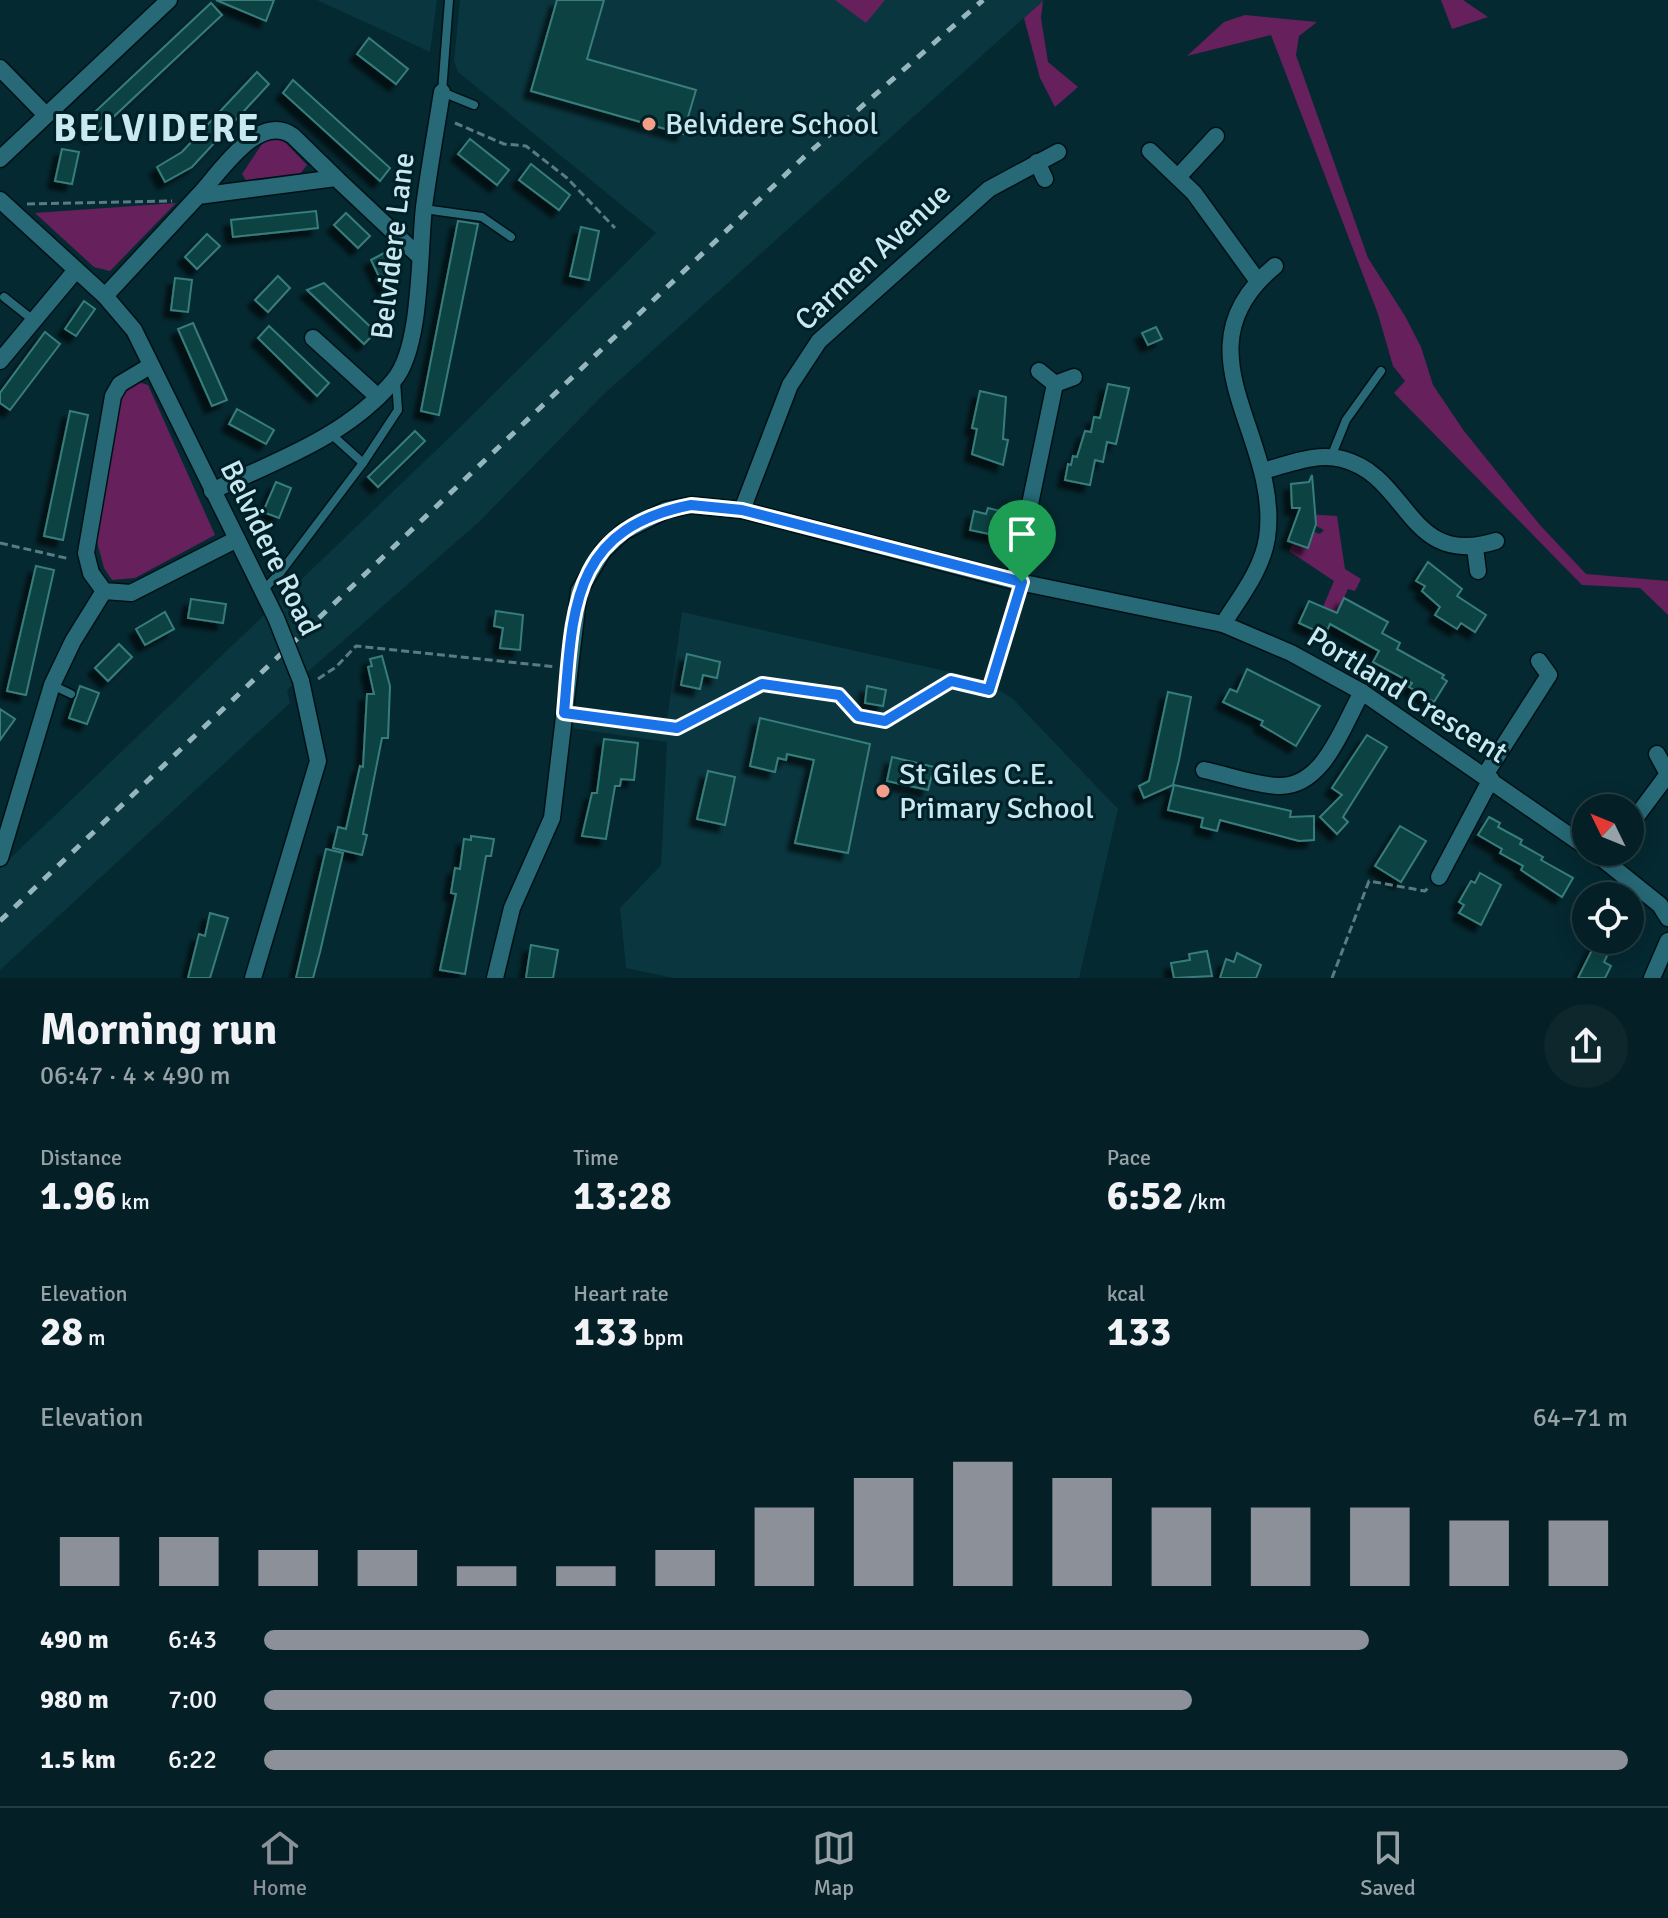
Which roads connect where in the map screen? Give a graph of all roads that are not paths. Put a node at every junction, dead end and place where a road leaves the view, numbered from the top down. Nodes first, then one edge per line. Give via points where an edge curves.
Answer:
1 (169, 0) edge
2 (449, 0) edge
3 (0, 68) edge
4 (442, 92) junction
5 (474, 105) dead end
6 (46, 115) junction
7 (1216, 136) dead end
8 (1150, 151) dead end
9 (1058, 152) dead end
10 (0, 159) edge
11 (1037, 162) junction
12 (1178, 177) junction
13 (336, 178) junction
14 (1045, 179) dead end
15 (0, 200) edge
16 (193, 202) junction
17 (424, 209) junction
18 (511, 237) dead end
19 (420, 257) junction
20 (1275, 266) dead end
21 (76, 270) junction
22 (1257, 280) junction
23 (105, 296) junction
24 (4, 297) dead end
25 (33, 320) junction
26 (313, 338) dead end
27 (0, 361) edge
28 (150, 366) junction
29 (1039, 371) dead end
30 (1381, 371) dead end
31 (1074, 377) dead end
32 (395, 379) junction
33 (1055, 384) junction
34 (378, 397) junction
35 (331, 434) junction
36 (1331, 458) junction
37 (363, 463) junction
38 (1262, 471) junction
39 (212, 491) junction
40 (742, 510) junction
41 (237, 539) junction
42 (1496, 541) dead end
43 (1475, 548) junction
44 (1478, 571) dead end
45 (1018, 581) junction
46 (263, 590) junction
47 (104, 591) junction
48 (1223, 624) junction
49 (1539, 661) dead end
50 (52, 685) junction
51 (1362, 692) junction
52 (71, 694) dead end
53 (839, 695) road end
54 (564, 713) junction
55 (1657, 754) dead end
56 (1226, 756) dead end
57 (1204, 770) dead end
58 (1222, 774) junction
59 (1668, 774) edge
60 (1488, 777) junction
61 (1644, 806) edge
62 (1572, 837) edge
63 (1449, 857) junction
64 (0, 858) edge
65 (1615, 866) edge
66 (1466, 867) dead end
67 (1439, 877) road end
68 (1668, 915) edge
69 (1668, 941) edge
70 (253, 978) edge
71 (495, 978) edge
72 (1652, 978) edge

1 - 6 street
2 - 4 lane
3 - 6 street
4 - 5 lane
4 - 17 street, Belvidere Lane
6 - 10 street
7 - 12 street
8 - 12 street
9 - 11 street, Carmen Avenue
11 - 14 street
11 - 40 street, Carmen Avenue via 989,189 819,341 790,385
12 - 22 street via 1214,217
13 - 16 street
13 - 16 street via 293,136 270,129 253,138
13 - 19 street
15 - 21 street, Belvidere Road
16 - 23 street
17 - 18 lane via 482,217
17 - 19 street, Belvidere Lane
19 - 32 street, Belvidere Lane via 413,332
20 - 22 street
21 - 23 street, Belvidere Road
21 - 25 street
22 - 38 street via 1236,312 1228,351
23 - 28 street, Belvidere Road via 134,330
24 - 25 lane
25 - 27 street
26 - 34 street
28 - 39 street, Belvidere Road
28 - 47 street via 120,384 113,396 88,541 87,563
29 - 33 street
30 - 36 lane via 1346,420
31 - 33 street
32 - 34 street, Belvidere Lane
32 - 37 lane via 398,410
33 - 45 street
34 - 35 street, Belvidere Lane
35 - 37 lane
35 - 39 street, Belvidere Lane
36 - 38 street
36 - 43 street via 1357,465 1374,477 1432,539
37 - 46 lane
38 - 48 street via 1268,515 1262,558
39 - 41 street, Belvidere Road
40 - 45 street, Portland Crescent
40 - 54 street, Portland Crescent via 691,505 666,510 623,532 603,551 579,591
41 - 46 street, Belvidere Road
41 - 47 street via 131,593
42 - 43 street
43 - 44 street
45 - 48 street, Portland Crescent
46 - 70 street, Belvidere Road, bridge via 302,684 318,761
47 - 50 street
48 - 51 street, Portland Crescent
49 - 60 street via 1557,677
50 - 52 lane
50 - 64 street
51 - 58 street via 1312,776 1279,786
51 - 60 street, Portland Crescent
53 - 54 lane via 762,684 677,728
54 - 71 street, Portland Crescent via 552,818 512,908
55 - 59 street
56 - 58 street
57 - 58 street
59 - 61 street
60 - 62 street, Portland Crescent
60 - 63 street
63 - 66 street
63 - 67 street
65 - 68 street
69 - 72 street

